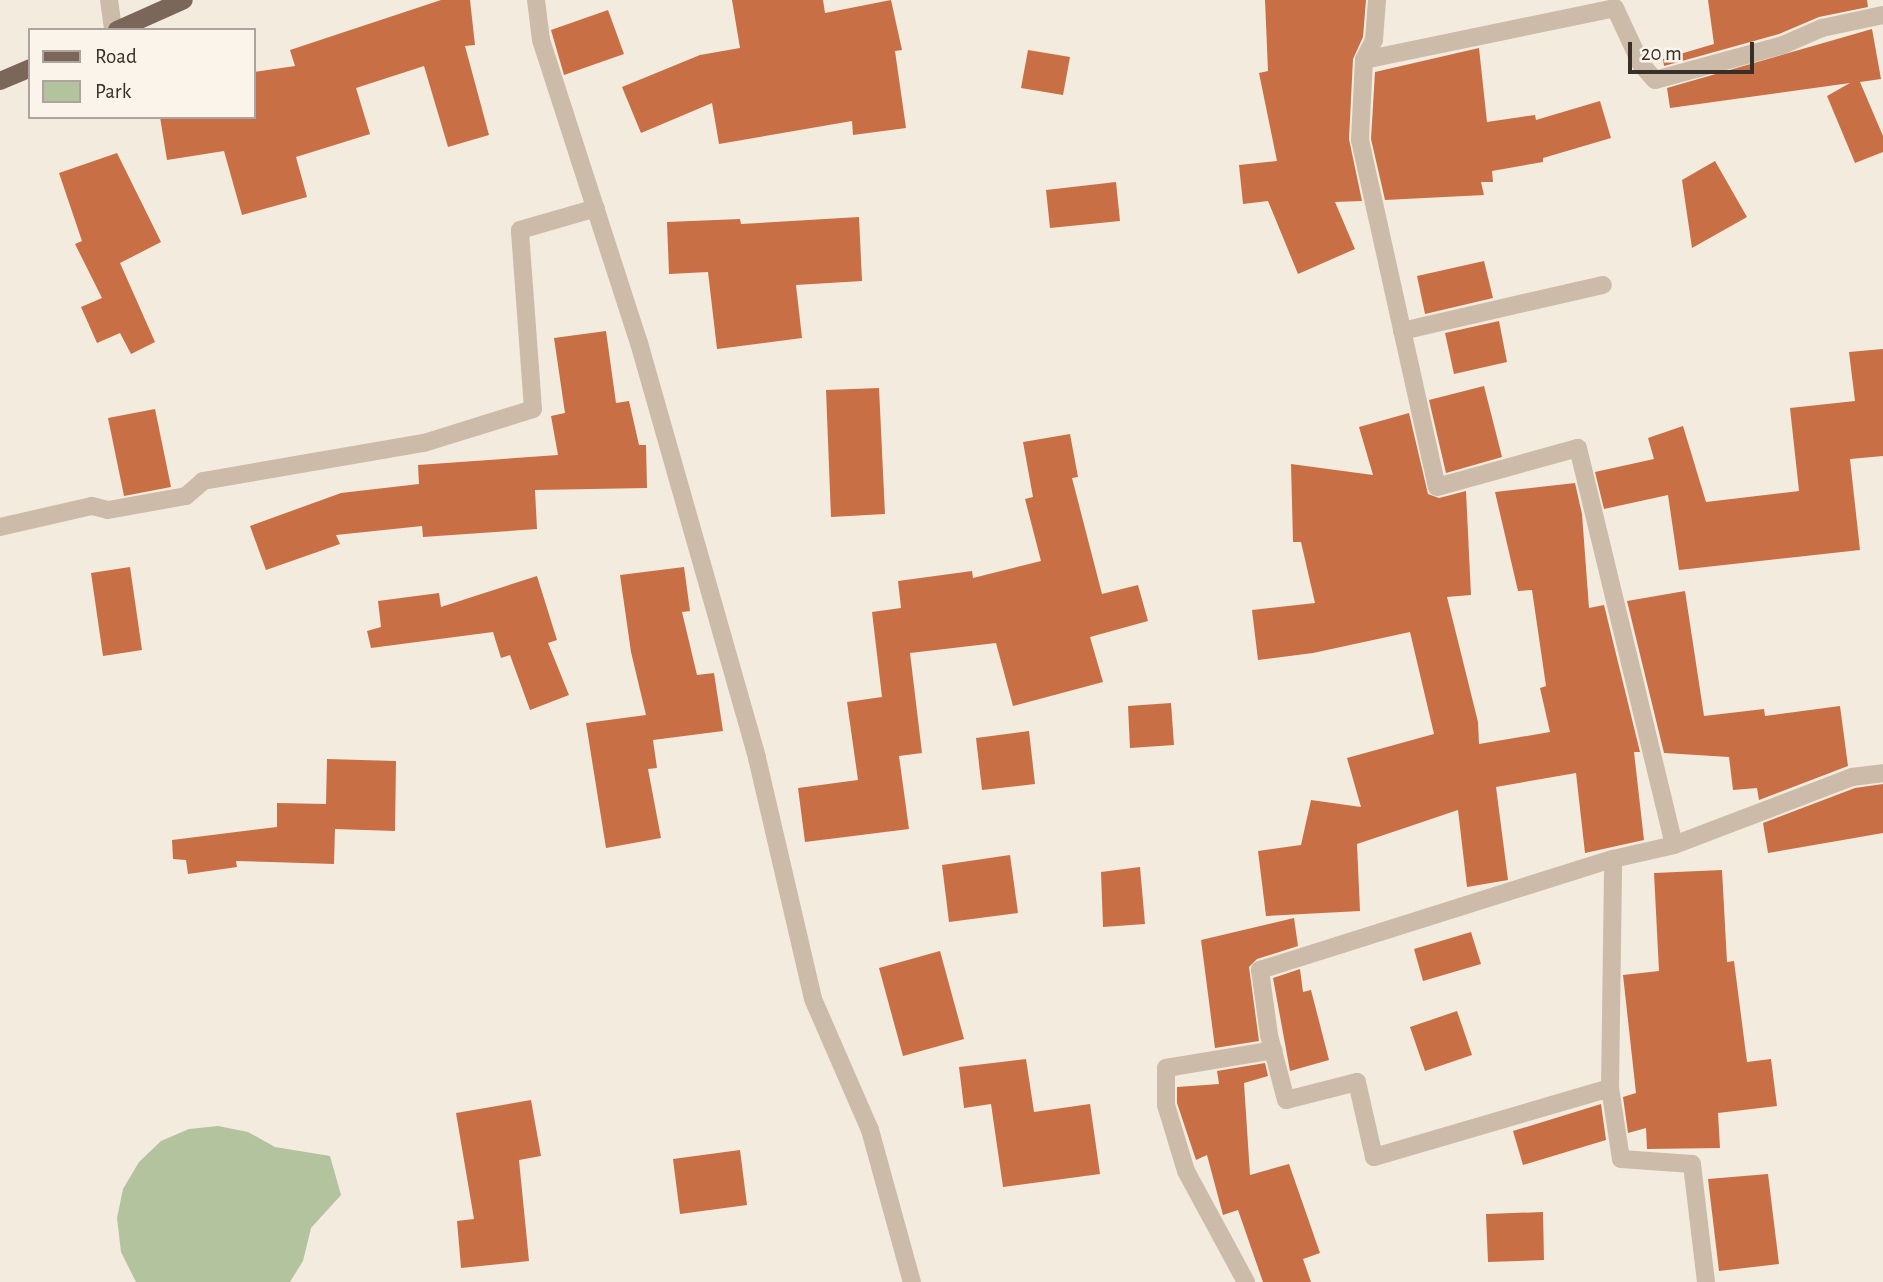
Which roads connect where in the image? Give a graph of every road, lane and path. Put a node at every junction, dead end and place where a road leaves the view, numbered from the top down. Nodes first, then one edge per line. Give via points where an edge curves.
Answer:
1 (109, 0) edge
2 (184, 0) edge
3 (536, 0) edge
4 (1377, 0) edge
5 (1616, 4) edge
6 (1883, 15) edge
7 (115, 28) edge
8 (120, 28) edge
9 (1364, 60) junction
10 (28, 69) edge
11 (0, 81) edge
12 (596, 208) junction
13 (1603, 285) dead end
14 (1402, 331) junction
15 (0, 527) edge
16 (1883, 773) edge
17 (1674, 845) junction
18 (1614, 859) junction
19 (1273, 1050) junction
20 (1610, 1088) junction
21 (912, 1282) edge
22 (1246, 1282) edge
23 (1706, 1282) edge

1 - 7 street
2 - 8 main road
3 - 12 street via 541,40
4 - 9 street via 1374,40
5 - 6 street via 1641,64 1655,80 1783,45 1822,28
5 - 9 street
9 - 14 street via 1360,140
10 - 11 main road
12 - 15 street via 520,230 533,409 424,443 203,481 186,496 108,510 92,506
12 - 21 street via 757,758 813,999 870,1130
13 - 14 street
14 - 17 street via 1437,487 1577,448
16 - 17 street via 1831,784
17 - 18 street
18 - 19 street via 1260,970
18 - 20 street
19 - 20 street via 1286,1100 1357,1082 1374,1157
19 - 22 street via 1166,1068 1166,1105 1186,1171
20 - 23 street via 1621,1158 1692,1164

